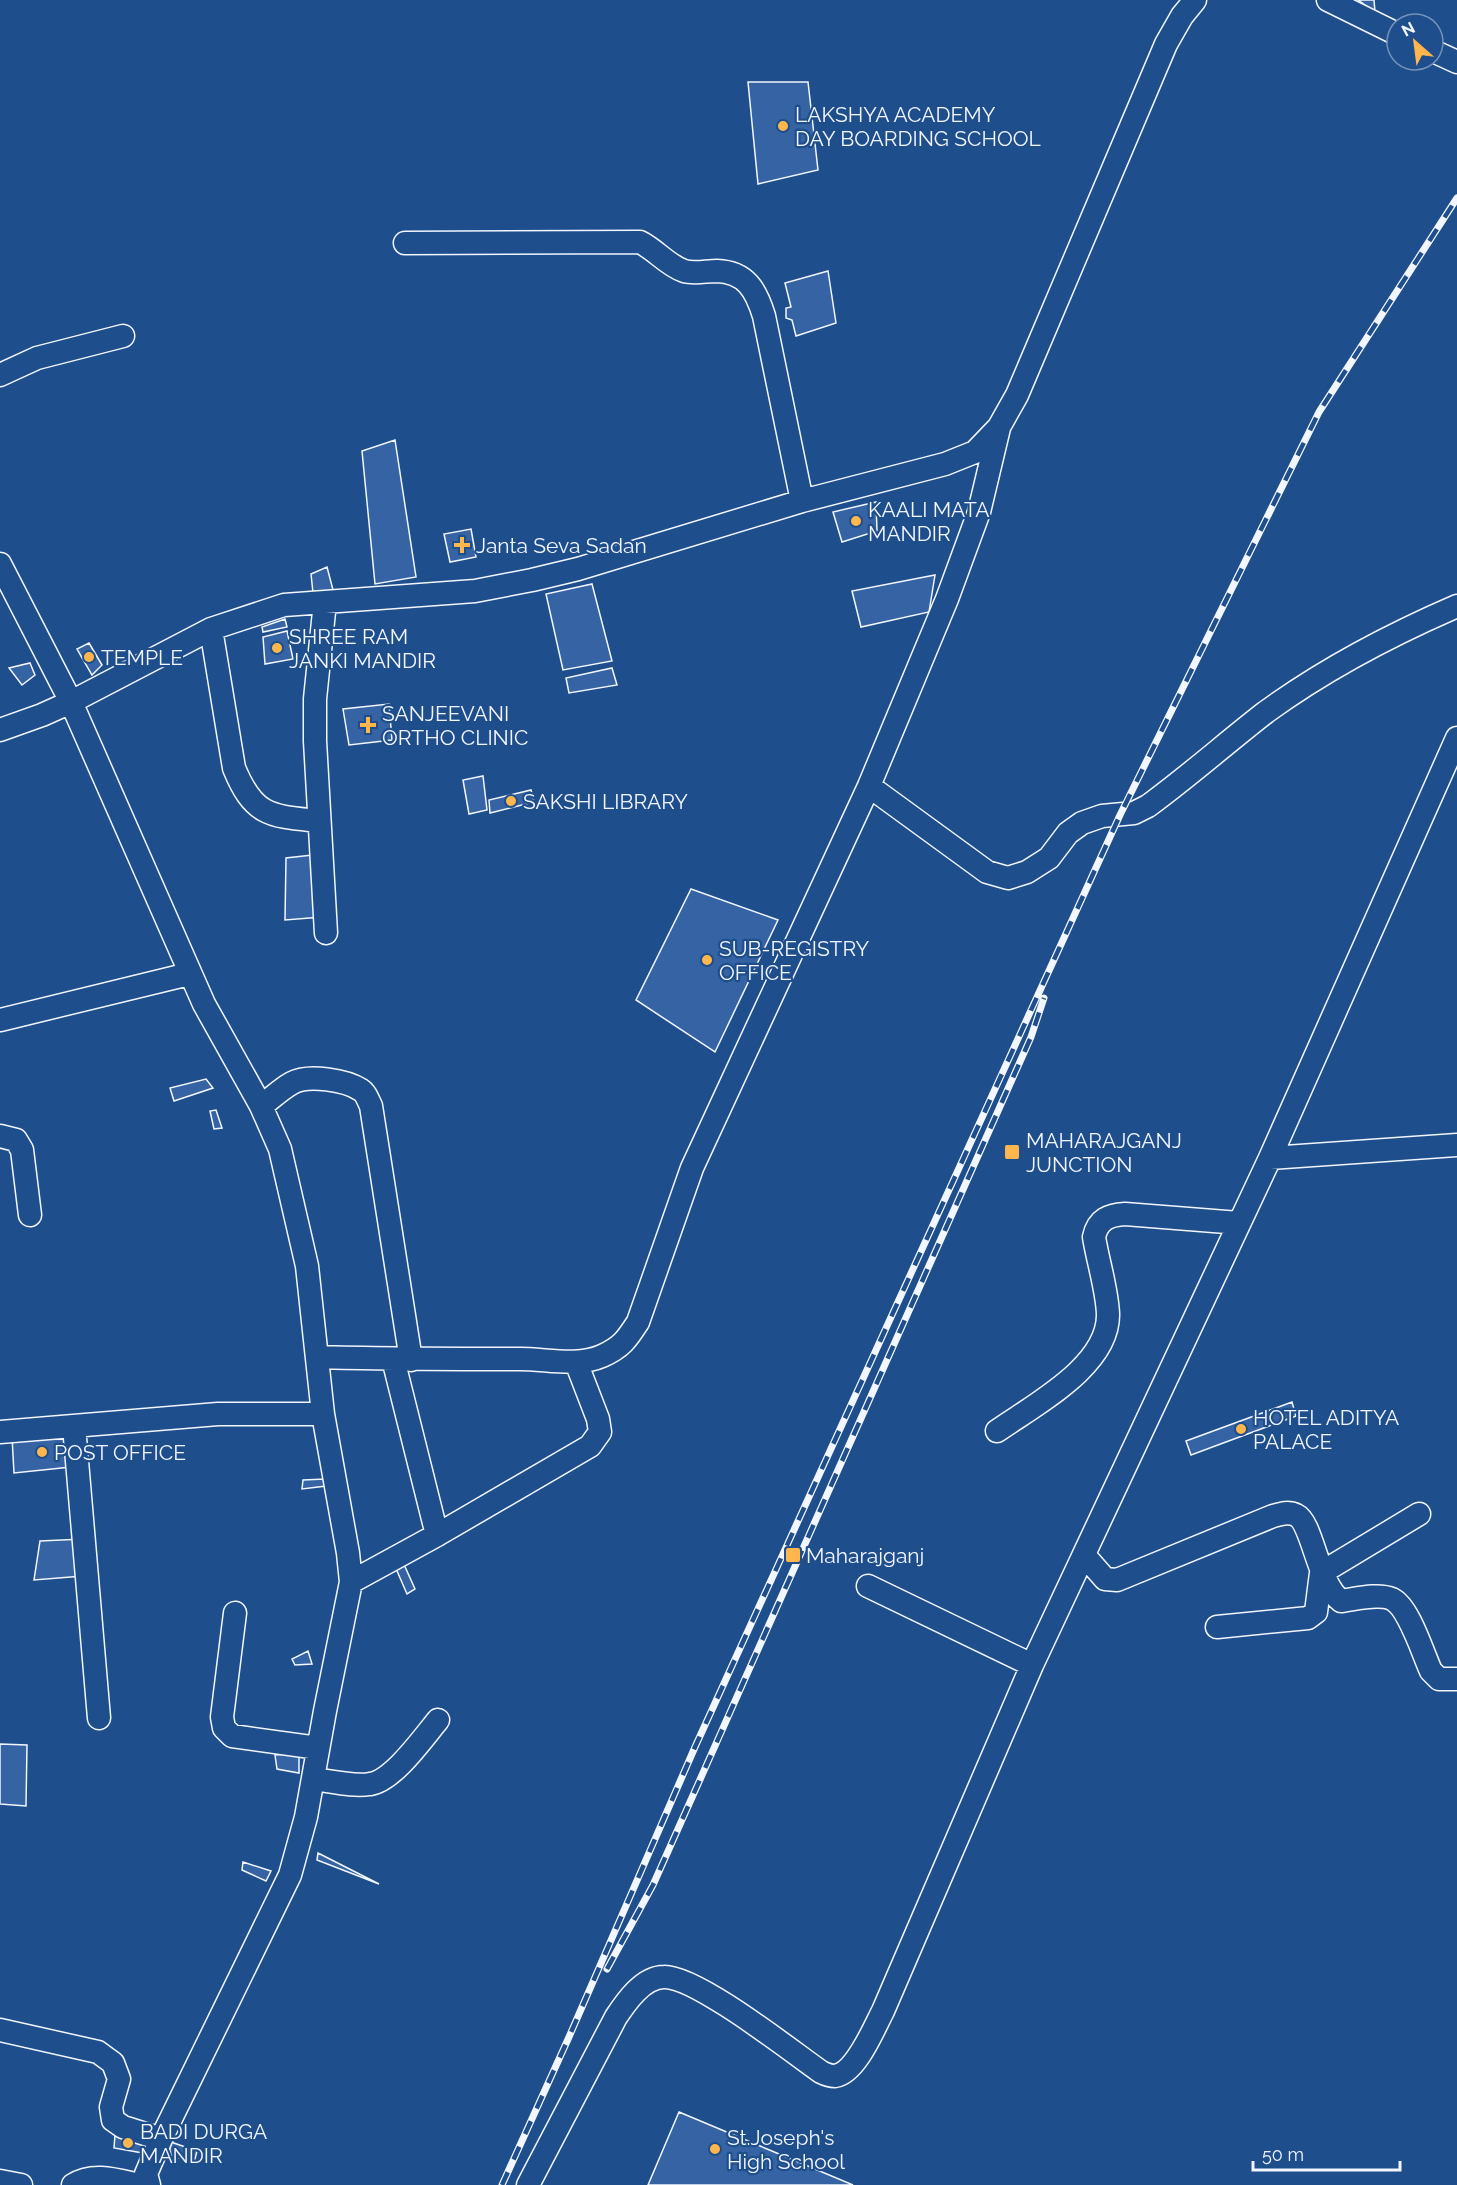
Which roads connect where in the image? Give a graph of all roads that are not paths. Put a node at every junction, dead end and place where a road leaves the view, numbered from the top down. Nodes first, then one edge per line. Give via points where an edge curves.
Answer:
1 (1195, 0) edge
2 (1328, 0) edge
3 (1385, 27) edge
4 (405, 243) dead end
5 (123, 336) dead end
6 (0, 375) edge
7 (999, 427) junction
8 (802, 501) junction
9 (0, 564) edge
10 (325, 602) junction
11 (1457, 606) edge
12 (211, 629) junction
13 (71, 702) junction
14 (0, 730) edge
15 (1457, 738) edge
16 (869, 786) junction
17 (319, 821) junction
18 (326, 933) dead end
19 (189, 974) junction
20 (0, 1020) edge
21 (261, 1106) junction
22 (0, 1136) edge
23 (1457, 1145) edge
24 (1270, 1158) junction
25 (30, 1215) dead end
26 (1239, 1223) junction
27 (316, 1357) junction
28 (402, 1359) junction
29 (576, 1362) junction
30 (323, 1413) junction
31 (74, 1426) junction
32 (997, 1431) dead end
33 (0, 1432) edge
34 (1419, 1514) dead end
35 (437, 1535) junction
36 (1084, 1555) junction
37 (1321, 1573) junction
38 (351, 1582) junction
39 (868, 1586) dead end
40 (235, 1613) dead end
41 (1217, 1627) dead end
42 (1032, 1665) junction
43 (1457, 1679) edge
44 (99, 1718) dead end
45 (438, 1720) dead end
46 (318, 1748) junction
47 (313, 1779) junction
48 (0, 2030) edge
49 (161, 2139) junction
50 (0, 2181) edge
51 (21, 2185) edge
52 (73, 2185) edge
53 (139, 2185) edge
54 (148, 2185) edge
55 (528, 2185) edge

1 - 7 street via 1166,44 1017,395
2 - 3 street
4 - 8 street via 640,242 687,272 736,274 759,299
5 - 6 street via 38,358
7 - 8 street via 975,452 945,465
7 - 16 street via 965,554
8 - 10 street via 532,580 475,591
9 - 13 street
10 - 12 street via 284,605
10 - 17 street via 315,699
11 - 16 street via 1319,676 1148,806 1134,813 1102,816 1082,823 1068,833 1049,858 1008,878 987,872
12 - 13 street
12 - 17 street via 234,768 243,790 257,807 279,817
13 - 14 street
13 - 19 street
15 - 24 street
16 - 29 street via 692,1168 638,1322 624,1344 601,1357
17 - 18 street
19 - 20 street
19 - 21 street
21 - 27 street via 280,1149 301,1235
21 - 28 street via 305,1078 364,1091 371,1106
22 - 25 street via 16,1140 22,1150
23 - 24 street
24 - 26 street
26 - 32 street via 1125,1214 1103,1219 1094,1237 1108,1317 1098,1347 1071,1379
26 - 36 street
27 - 28 street
27 - 30 street
28 - 29 street
28 - 35 street
29 - 35 street via 598,1419 600,1432 590,1446
30 - 31 street via 218,1414
30 - 38 street
31 - 33 street
31 - 44 street
34 - 37 street
35 - 38 street
36 - 37 street via 1105,1579 1117,1580 1284,1513 1297,1515 1304,1523
36 - 42 street
37 - 41 street via 1316,1612 1308,1618
37 - 43 street via 1333,1595 1341,1601 1392,1599 1402,1607 1431,1671 1439,1679
38 - 46 street
39 - 42 street
40 - 46 street via 222,1717 224,1728 232,1736
42 - 55 street via 883,2011 856,2061 834,2076 821,2072 703,1990 662,1977 628,1998
45 - 47 street via 381,1780 360,1784
46 - 47 street
47 - 49 street via 290,1875
48 - 49 street via 98,2052 113,2062 119,2079 111,2107 113,2120
49 - 54 street via 146,2174
50 - 51 street
52 - 53 street via 92,2177

